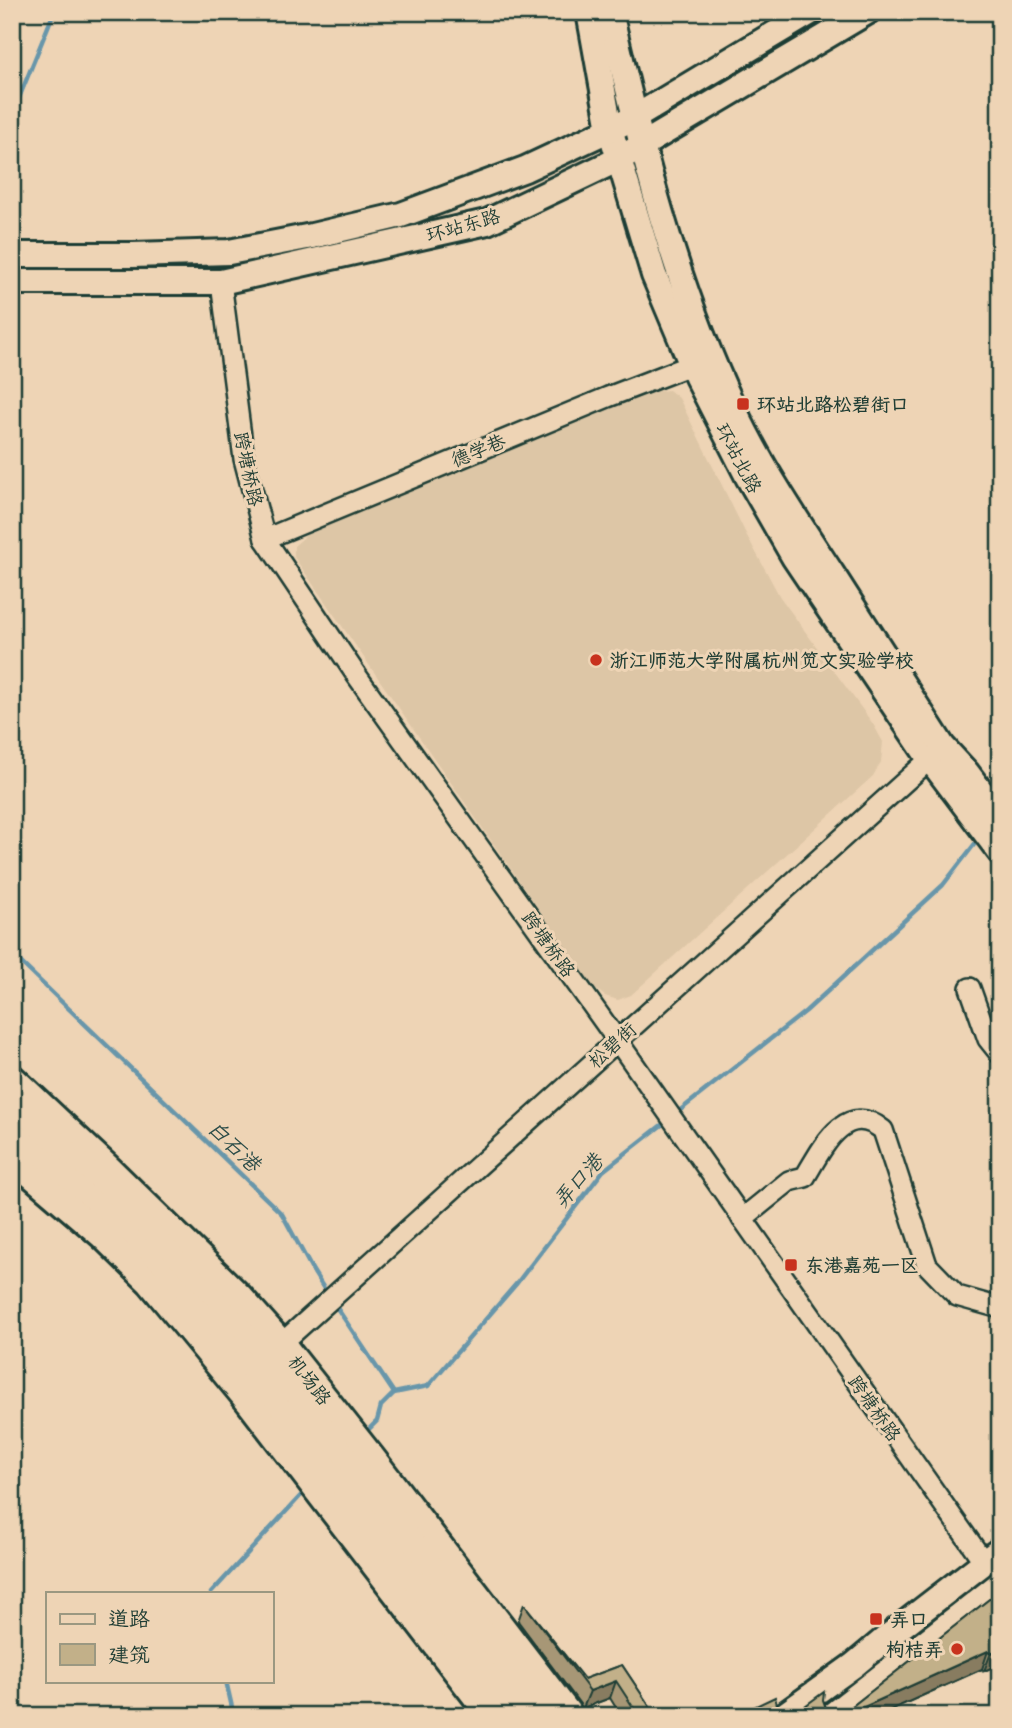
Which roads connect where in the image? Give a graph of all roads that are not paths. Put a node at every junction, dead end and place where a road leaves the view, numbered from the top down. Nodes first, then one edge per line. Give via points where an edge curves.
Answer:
1 (589, 12) edge
2 (610, 12) edge
3 (811, 12) edge
4 (867, 12) edge
5 (634, 118) junction
6 (610, 129) junction
7 (641, 145) junction
8 (619, 159) junction
9 (16, 255) edge
10 (12, 282) edge
11 (220, 282) junction
12 (691, 365) junction
13 (265, 539) junction
14 (937, 753) junction
15 (960, 782) junction
16 (1000, 817) edge
17 (1000, 852) edge
18 (970, 989) dead end
19 (617, 1040) junction
20 (1000, 1054) edge
21 (12, 1077) edge
22 (12, 1101) edge
23 (12, 1133) edge
24 (12, 1159) edge
25 (742, 1219) junction
26 (1000, 1308) edge
27 (290, 1336) junction
28 (258, 1399) junction
29 (312, 1432) junction
30 (350, 1482) junction
31 (992, 1556) edge
32 (1000, 1584) edge
33 (444, 1636) junction
34 (490, 1716) edge
35 (519, 1716) edge
36 (548, 1716) edge
37 (571, 1716) edge
38 (783, 1716) edge
39 (831, 1716) edge

1 - 6 main road, 环站北路
2 - 5 main road, 环站北路
3 - 5 main road, 环站东路
4 - 7 main road, 环站东路
5 - 6 main road, 环站东路
5 - 7 main road, 环站北路
6 - 8 main road, 环站北路
6 - 9 main road, 环站东路 via 524,169 401,215 312,236 229,252
7 - 8 main road, 环站东路
7 - 14 main road, 环站北路 via 691,309 733,407 785,503
8 - 11 main road, 环站东路 via 487,222
8 - 12 main road, 环站北路 via 654,275
10 - 11 main road, 环站东路
11 - 13 street, 跨塘桥路 via 244,459
12 - 13 street, 德学巷
12 - 14 main road, 环站北路 via 794,557
13 - 19 street, 跨塘桥路
14 - 15 main road, 环站北路
14 - 19 street, 松碧街
15 - 16 main road, 环站北路
15 - 17 main road, 环站北路
18 - 20 street via 988,1039
19 - 25 street, 跨塘桥路
19 - 27 street, 松碧街
21 - 27 main road, 机场路 via 240,1296
22 - 29 main road, 机场路 via 123,1205 270,1361
23 - 28 main road, 机场路 via 93,1203 177,1288 245,1365
24 - 28 main road, 机场路 via 103,1236
25 - 26 street via 789,1181 805,1177 842,1126 861,1119 872,1121 883,1130 928,1265 957,1296
25 - 31 street, 跨塘桥路
27 - 29 main road, 机场路
28 - 29 main road, 机场路
29 - 30 main road, 机场路
29 - 30 main road, 机场路
30 - 33 main road, 机场路
30 - 36 main road, 机场路
30 - 37 main road, 机场路
31 - 38 main road
32 - 39 main road
33 - 34 main road, 机场路
33 - 35 main road, 机场路

